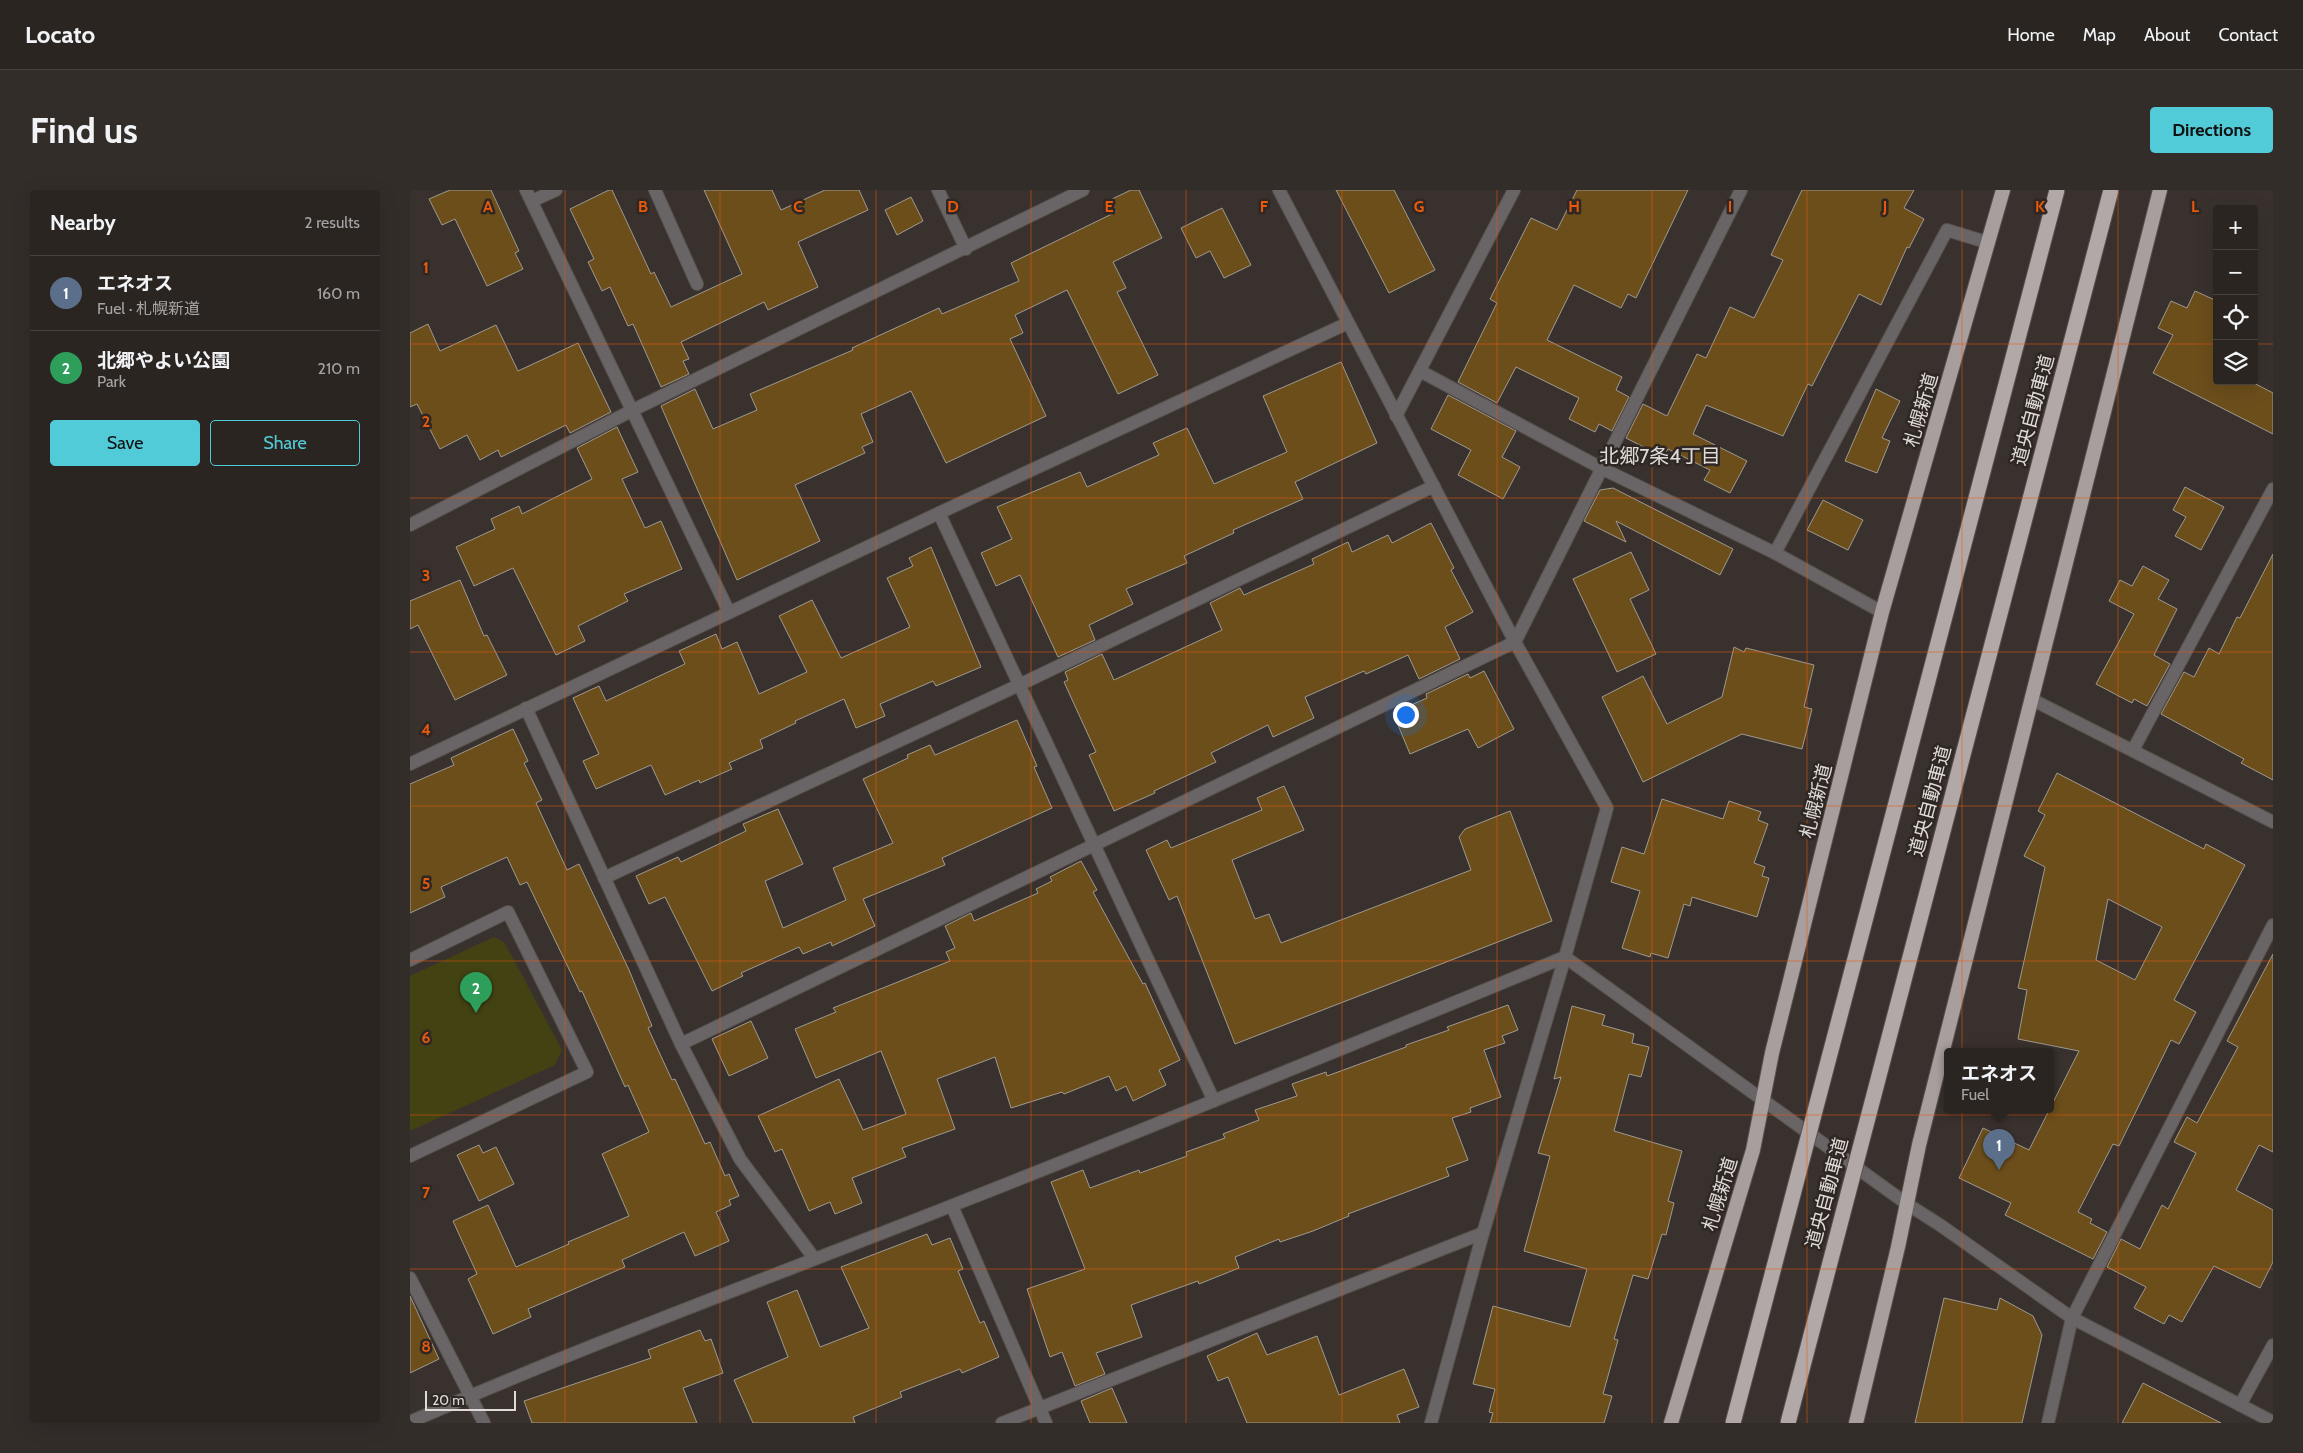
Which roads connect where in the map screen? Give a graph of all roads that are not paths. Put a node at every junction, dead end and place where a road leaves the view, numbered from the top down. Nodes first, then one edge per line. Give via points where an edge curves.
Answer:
1 (556, 190) edge
2 (655, 190) edge
3 (938, 190) edge
4 (1083, 190) edge
5 (1279, 190) edge
6 (1514, 190) edge
7 (1741, 190) edge
8 (2003, 190) edge
9 (2057, 190) edge
10 (2111, 190) edge
11 (2160, 190) edge
12 (529, 195) edge
13 (1989, 243) junction
14 (966, 249) junction
15 (697, 284) dead end
16 (1348, 324) junction
17 (1420, 371) junction
18 (631, 411) junction
19 (1396, 416) junction
20 (1601, 468) junction
21 (1434, 486) junction
22 (2273, 489) edge
23 (939, 513) junction
24 (410, 525) edge
25 (1775, 553) junction
26 (728, 612) junction
27 (1882, 612) junction
28 (1515, 642) junction
29 (1019, 685) junction
30 (2031, 699) junction
31 (526, 708) junction
32 (2133, 750) junction
33 (410, 764) edge
34 (2273, 822) edge
35 (1094, 845) junction
36 (604, 878) junction
37 (2273, 925) edge
38 (1565, 956) junction
39 (410, 960) edge
40 (681, 1044) junction
41 (1763, 1100) junction
42 (1214, 1102) junction
43 (410, 1156) edge
44 (1907, 1204) junction
45 (952, 1206) junction
46 (1483, 1233) junction
47 (814, 1258) junction
48 (410, 1278) edge
49 (2072, 1318) junction
50 (2273, 1344) edge
51 (470, 1396) junction
52 (2240, 1405) junction
53 (1040, 1408) junction
54 (410, 1422) edge
55 (2273, 1422) edge
56 (484, 1423) edge
57 (1002, 1423) edge
58 (1046, 1423) edge
59 (1430, 1423) edge
60 (1671, 1423) edge
61 (1733, 1423) edge
62 (1788, 1423) edge
63 (1856, 1423) edge
64 (2048, 1423) edge

1 - 12 street
2 - 15 street
3 - 14 street
4 - 14 street
5 - 16 street
6 - 17 street
7 - 20 street
8 - 13 highway, 札幌新道
9 - 61 highway, 道央自動車道, bridge
10 - 62 highway, 道央自動車道, bridge
11 - 30 highway
12 - 18 street
13 - 25 street via 1947,230
13 - 27 highway, 札幌新道
14 - 18 street
16 - 19 street
16 - 23 street
17 - 19 street
17 - 20 street
18 - 24 street
18 - 26 street
19 - 21 street
20 - 25 street
20 - 28 street
21 - 28 street
21 - 29 street
22 - 32 street
23 - 26 street
23 - 29 street
25 - 27 street
26 - 31 street
27 - 41 highway, 札幌新道
28 - 35 street
28 - 38 street via 1607,808
29 - 35 street
29 - 36 street
30 - 32 street
30 - 44 highway
31 - 33 street
31 - 36 street
32 - 34 street
35 - 40 street
35 - 42 street
36 - 40 street
37 - 49 street
38 - 41 street
38 - 42 street
38 - 46 street
39 - 43 street via 508,912 587,1072
40 - 47 street via 740,1159
41 - 44 street
41 - 60 highway, 札幌新道 via 1753,1150
42 - 45 street
44 - 49 street
44 - 63 highway
45 - 47 street
45 - 53 street
46 - 53 street
46 - 59 street
47 - 51 street
48 - 51 street
49 - 52 street
49 - 64 street
50 - 52 street
51 - 54 street
51 - 56 street
52 - 55 street
53 - 57 street
53 - 58 street

